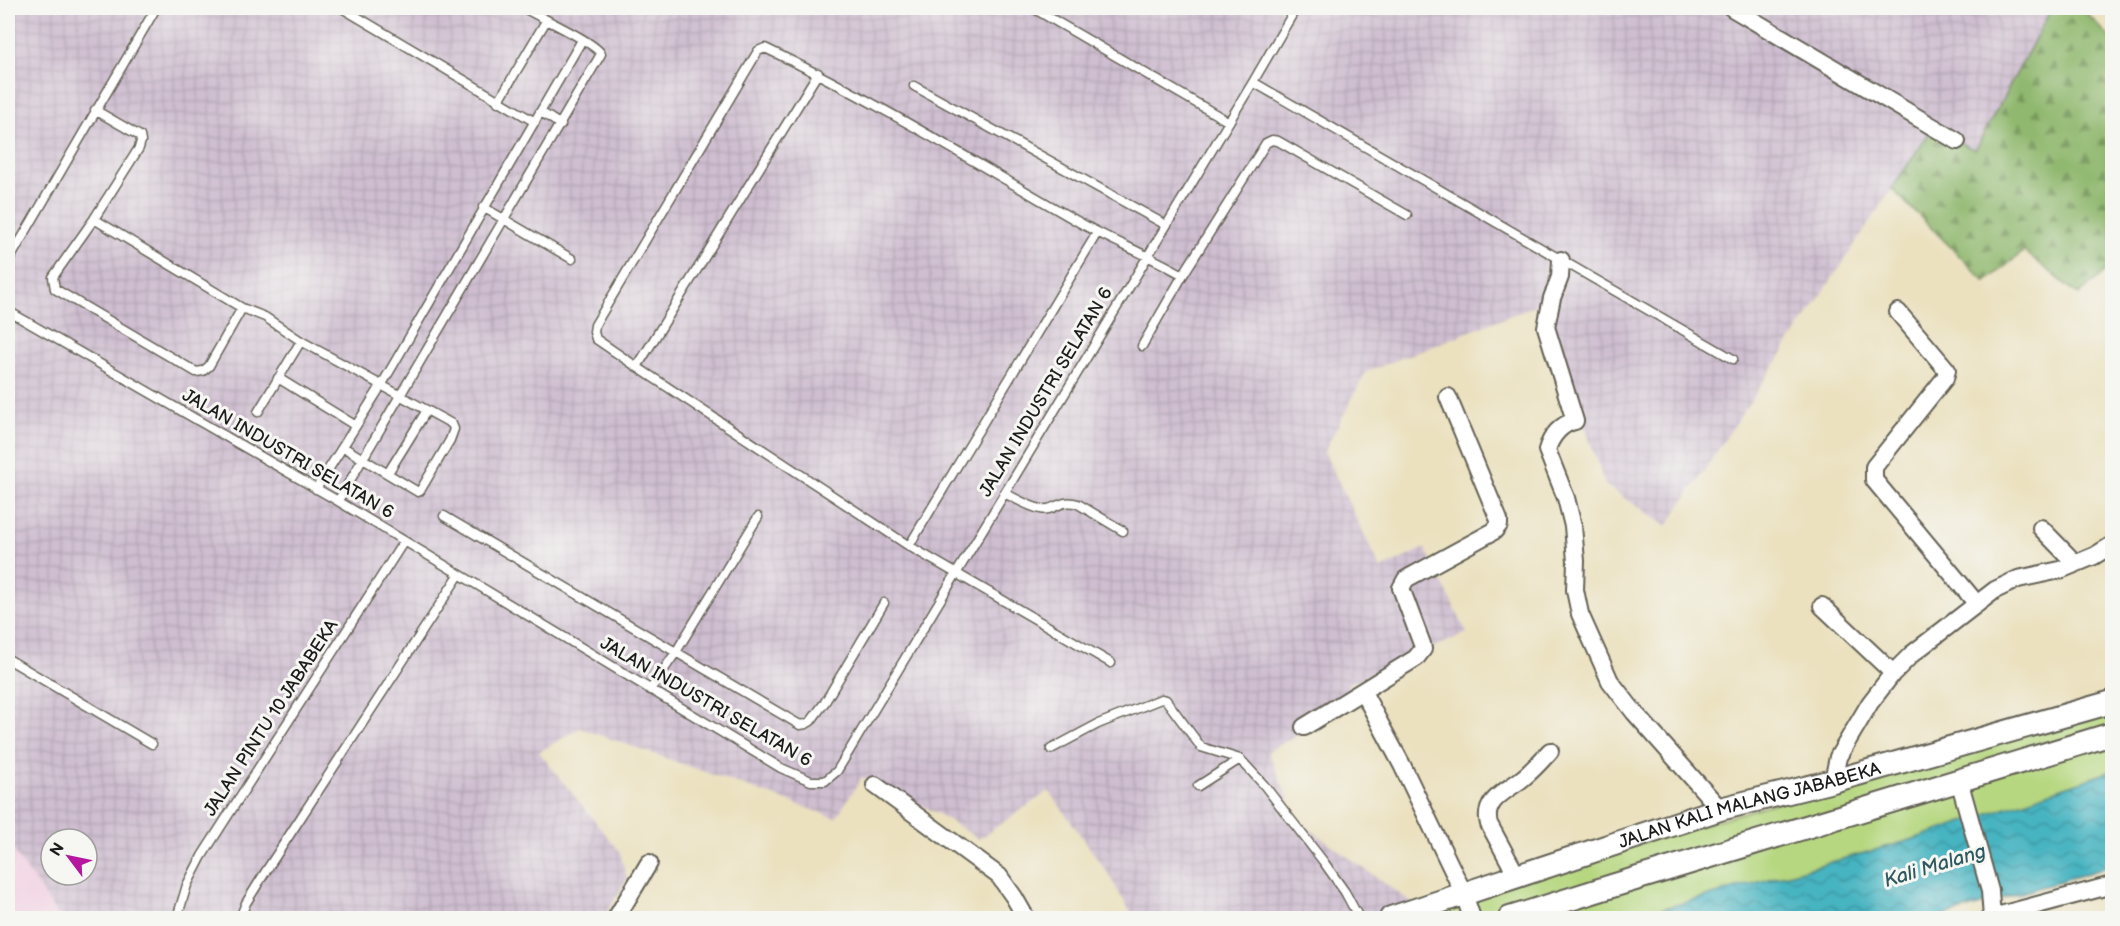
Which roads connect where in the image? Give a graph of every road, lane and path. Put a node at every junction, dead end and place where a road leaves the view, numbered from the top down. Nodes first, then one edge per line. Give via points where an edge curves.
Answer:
1 (156, 8) edge
2 (342, 8) edge
3 (524, 8) edge
4 (1033, 8) edge
5 (1296, 8) edge
6 (1732, 8) edge
7 (546, 21) junction
8 (582, 40) junction
9 (818, 73) junction
10 (1253, 82) junction
11 (914, 86) dead end
12 (498, 102) junction
13 (95, 110) junction
14 (541, 112) junction
15 (535, 122) junction
16 (1229, 122) junction
17 (561, 125) junction
18 (1957, 141) dead end
19 (483, 207) junction
20 (1407, 215) dead end
21 (94, 219) junction
22 (504, 219) junction
23 (1166, 225) junction
24 (1097, 233) junction
25 (1148, 256) junction
26 (572, 259) dead end
27 (1561, 260) junction
28 (8, 262) edge
29 (1183, 275) junction
30 (242, 308) junction
31 (8, 311) edge
32 (1898, 312) dead end
33 (301, 341) junction
34 (1142, 346) dead end
35 (1733, 359) dead end
36 (637, 367) junction
37 (278, 378) junction
38 (381, 386) junction
39 (401, 396) junction
40 (1448, 397) dead end
41 (427, 410) junction
42 (258, 412) dead end
43 (356, 426) junction
44 (343, 447) junction
45 (363, 459) junction
46 (388, 473) junction
47 (316, 489) junction
48 (1004, 493) junction
49 (338, 501) junction
50 (444, 516) dead end
51 (758, 517) dead end
52 (2041, 528) dead end
53 (1123, 531) dead end
54 (404, 541) junction
55 (2112, 545) edge
56 (909, 546) junction
57 (2075, 563) junction
58 (956, 574) junction
59 (459, 575) junction
60 (884, 603) dead end
61 (1977, 604) junction
62 (1822, 606) dead end
63 (676, 652) junction
64 (8, 659) edge
65 (1111, 663) dead end
66 (1893, 673) junction
67 (650, 690) junction
68 (1363, 692) junction
69 (2112, 702) edge
70 (1304, 727) dead end
71 (2112, 734) edge
72 (152, 744) dead end
73 (1051, 749) dead end
74 (1550, 751) dead end
75 (1240, 759) junction
76 (1833, 781) junction
77 (875, 785) dead end
78 (1198, 786) dead end
79 (1961, 791) junction
80 (1720, 809) junction
81 (649, 863) dead end
82 (1517, 876) junction
83 (2112, 885) edge
84 (1464, 894) junction
85 (177, 918) edge
86 (240, 918) edge
87 (616, 918) edge
88 (1025, 918) edge
89 (1359, 918) edge
90 (1391, 918) edge
91 (1472, 918) edge
92 (1510, 918) edge
93 (1991, 918) edge

1 - 13 lane
2 - 12 lane
3 - 7 lane
4 - 16 lane
5 - 10 lane, JALAN INDUSTRI SELATAN 6
6 - 18 street
7 - 8 lane
7 - 12 lane
8 - 14 lane
8 - 17 lane via 601,54
9 - 24 lane
9 - 36 lane
9 - 36 lane via 765,48 758,51 595,325 596,339
10 - 16 lane, JALAN INDUSTRI SELATAN 6
10 - 27 lane
11 - 23 lane
12 - 15 lane
13 - 21 lane via 140,136 141,141
13 - 28 lane
14 - 15 lane
14 - 17 lane
15 - 19 lane
16 - 23 lane, JALAN INDUSTRI SELATAN 6
17 - 22 lane
19 - 22 lane
19 - 38 lane
20 - 29 lane via 1272,140 1266,143
21 - 30 lane
21 - 30 lane via 53,277 55,289 196,372 209,366
22 - 26 lane
22 - 39 lane
23 - 25 lane, JALAN INDUSTRI SELATAN 6
24 - 25 lane
24 - 56 lane
25 - 29 lane
25 - 48 lane, JALAN INDUSTRI SELATAN 6
27 - 35 lane
27 - 80 street via 1546,327 1575,421 1552,436 1547,450 1573,526 1575,590 1581,614 1610,681
29 - 34 lane
30 - 33 lane via 265,317
31 - 47 lane, JALAN INDUSTRI SELATAN 6
32 - 61 street via 1947,370 1945,378 1874,467 1874,480
33 - 37 lane
33 - 38 lane
36 - 56 lane
37 - 42 lane
37 - 43 lane
38 - 39 lane
38 - 43 lane
39 - 41 lane
39 - 45 lane
40 - 68 street via 1499,525 1404,581 1401,588 1423,649 1416,658
41 - 46 lane
41 - 46 lane via 452,424 454,434 420,491
43 - 44 lane
44 - 45 lane
44 - 47 lane
45 - 46 lane
45 - 49 lane
47 - 49 lane, JALAN INDUSTRI SELATAN 6
48 - 53 lane via 1040,509 1071,501
48 - 58 lane, JALAN INDUSTRI SELATAN 6
49 - 54 lane, JALAN INDUSTRI SELATAN 6
50 - 63 lane
51 - 63 lane
52 - 57 street
54 - 59 lane, JALAN INDUSTRI SELATAN 6
54 - 85 lane, JALAN PINTU 10 JABABEKA via 202,856 187,885
55 - 57 street
56 - 58 lane
57 - 61 street via 2018,579
58 - 65 lane
58 - 67 lane, JALAN INDUSTRI SELATAN 6 via 837,771 825,781 811,781 781,768
59 - 67 lane, JALAN INDUSTRI SELATAN 6
59 - 86 lane via 266,871
60 - 63 lane via 825,702 806,724 800,725
61 - 66 street
62 - 66 street
63 - 67 lane
64 - 72 lane
66 - 76 street via 1838,757
68 - 70 street
68 - 84 street
69 - 76 main road, JALAN KALI MALANG JABABEKA
71 - 79 main road, JALAN KALI MALANG JABABEKA
73 - 75 lane via 1098,724 1164,699 1201,747
74 - 82 street via 1525,777 1494,800 1486,815
75 - 78 lane
75 - 89 lane via 1323,861
76 - 80 main road, JALAN KALI MALANG JABABEKA
77 - 88 street via 999,876
79 - 92 main road, JALAN KALI MALANG JABABEKA
79 - 93 street via 1990,891
80 - 82 main road, JALAN KALI MALANG JABABEKA
81 - 87 street
82 - 84 main road, JALAN KALI MALANG JABABEKA
83 - 93 street
84 - 90 main road, JALAN KALI MALANG JABABEKA
84 - 91 street

